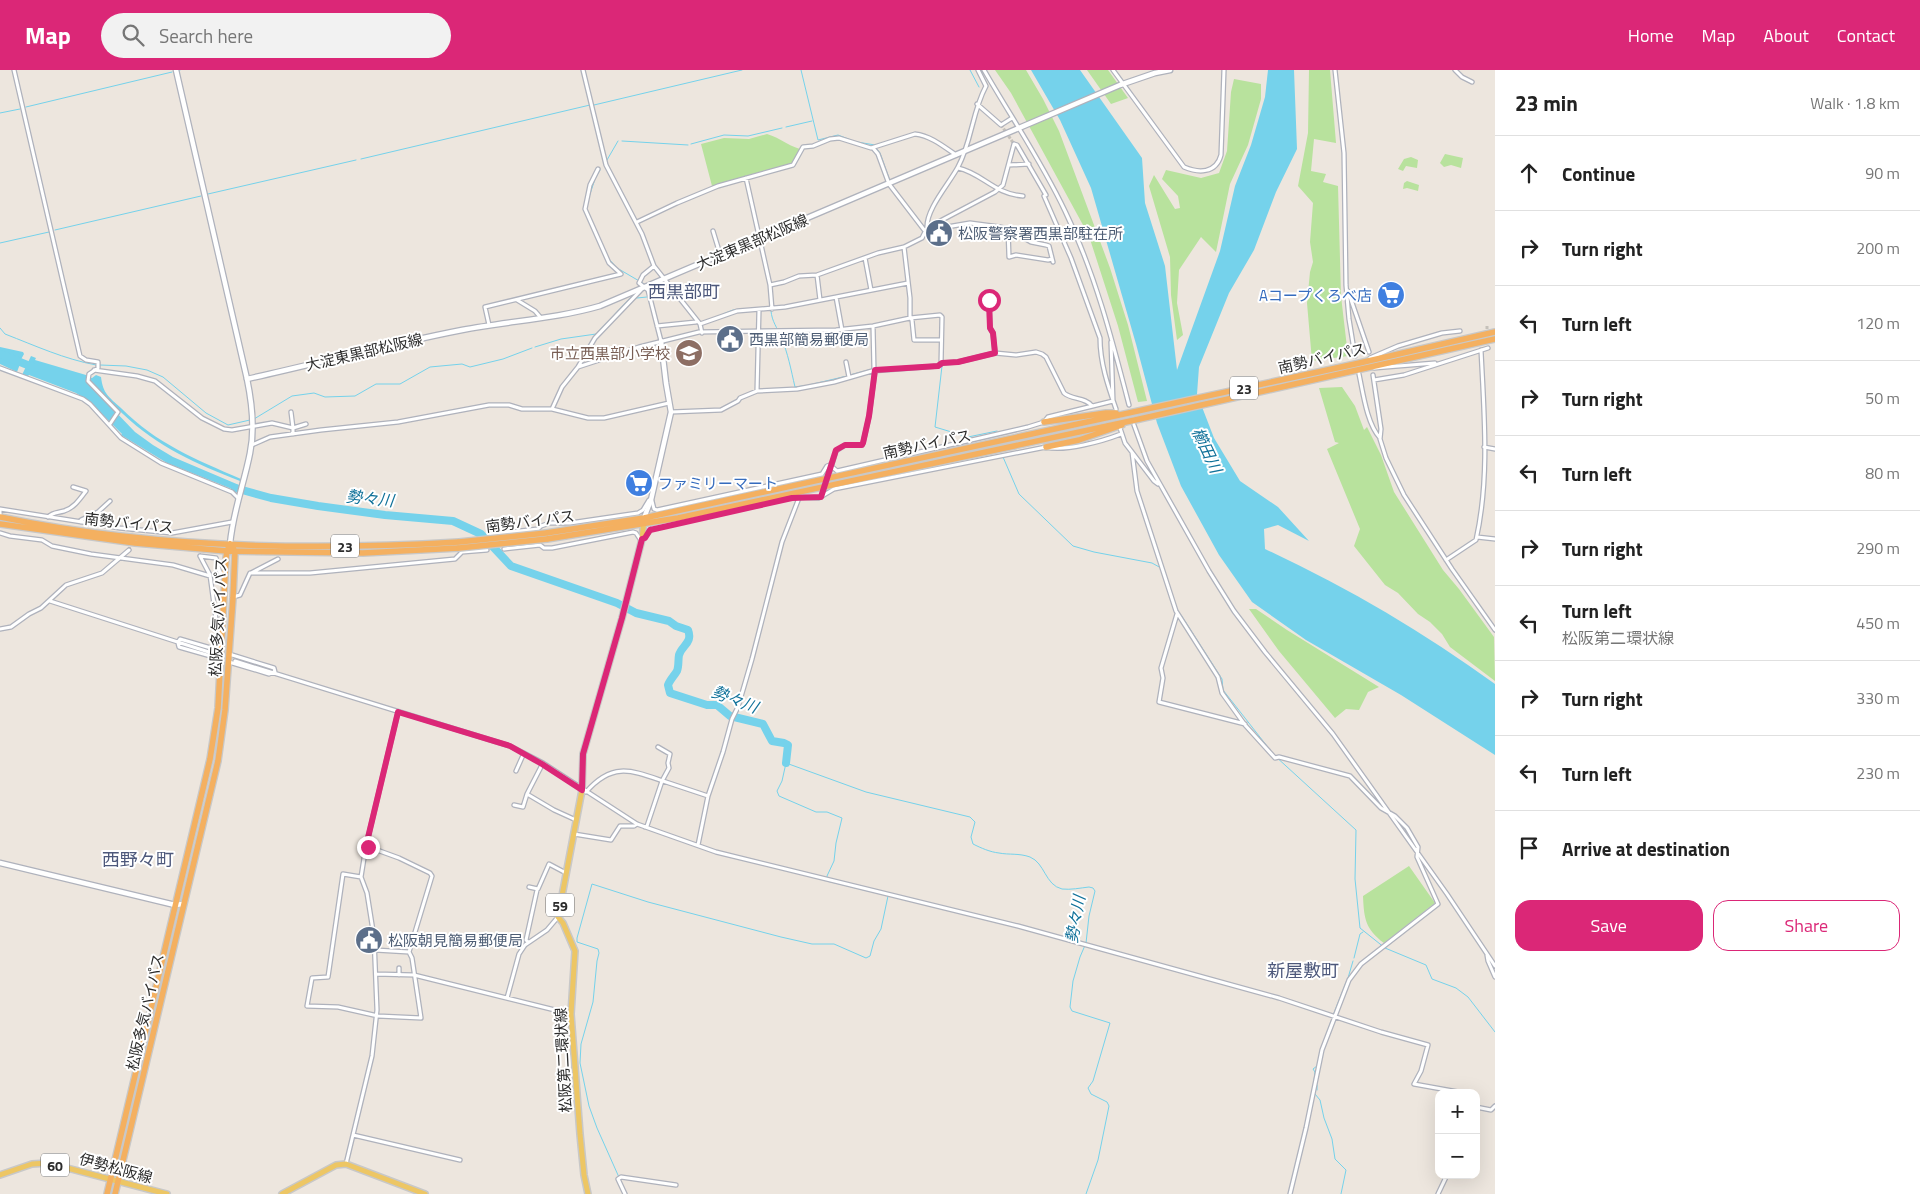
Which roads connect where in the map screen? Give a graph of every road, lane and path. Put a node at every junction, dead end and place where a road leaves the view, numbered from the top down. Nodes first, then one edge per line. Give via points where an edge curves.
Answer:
1 (14, 70) edge
2 (176, 70) edge
3 (584, 70) edge
4 (978, 70) edge
5 (984, 70) edge
6 (1113, 70) edge
7 (1161, 70) edge
8 (1170, 70) edge
9 (1224, 70) edge
10 (1335, 70) edge
11 (1455, 70) edge
12 (1472, 82) dead end
13 (1122, 85) junction
14 (977, 104) junction
15 (1012, 118) junction
16 (1019, 128) junction
17 (873, 148) junction
18 (964, 152) junction
19 (956, 155) junction
20 (1029, 164) junction
21 (1009, 165) junction
22 (958, 168) junction
23 (598, 169) dead end
24 (746, 178) junction
25 (890, 184) junction
26 (998, 189) junction
27 (1023, 196) dead end
28 (637, 222) junction
29 (926, 229) junction
30 (1008, 229) junction
31 (713, 231) dead end
32 (760, 238) junction
33 (904, 247) junction
34 (721, 255) junction
35 (865, 258) junction
36 (654, 266) junction
37 (816, 275) junction
38 (664, 280) junction
39 (908, 283) junction
40 (770, 285) junction
41 (1346, 285) junction
42 (646, 287) junction
43 (871, 290) junction
44 (836, 297) junction
45 (516, 299) junction
46 (820, 300) junction
47 (989, 300) dead end
48 (771, 309) junction
49 (759, 310) junction
50 (542, 318) junction
51 (910, 318) junction
52 (698, 323) junction
53 (489, 325) junction
54 (657, 326) junction
55 (873, 326) junction
56 (842, 330) junction
57 (1460, 331) dead end
58 (759, 332) junction
59 (1495, 332) edge
60 (702, 333) junction
61 (1112, 338) junction
62 (1495, 339) edge
63 (941, 340) junction
64 (661, 341) junction
65 (1488, 348) dead end
66 (1481, 350) junction
67 (1369, 352) dead end
68 (995, 353) junction
69 (1355, 356) dead end
70 (846, 362) dead end
71 (1364, 362) junction
72 (1441, 363) junction
73 (941, 364) junction
74 (578, 367) junction
75 (0, 368) edge
76 (1366, 369) junction
77 (93, 370) junction
78 (874, 370) junction
79 (1357, 372) junction
80 (1373, 375) dead end
81 (849, 376) junction
82 (247, 379) junction
83 (1374, 380) junction
84 (757, 391) junction
85 (1113, 401) junction
86 (669, 403) junction
87 (1129, 405) dead end
88 (1092, 406) junction
89 (552, 409) junction
90 (1116, 409) dead end
91 (291, 412) dead end
92 (671, 412) junction
93 (1125, 414) junction
94 (253, 421) junction
95 (1127, 421) junction
96 (1044, 422) junction
97 (1134, 422) junction
98 (110, 423) junction
99 (306, 424) dead end
100 (293, 428) junction
101 (1120, 428) dead end
102 (293, 434) junction
103 (1121, 434) junction
104 (1380, 438) junction
105 (252, 445) junction
106 (1046, 447) junction
107 (1484, 448) junction
108 (1495, 449) edge
109 (1132, 452) junction
110 (830, 465) junction
111 (827, 478) junction
112 (825, 485) junction
113 (1161, 486) junction
114 (73, 487) dead end
115 (823, 495) junction
116 (239, 496) junction
117 (799, 498) junction
118 (651, 500) junction
119 (110, 501) dead end
120 (0, 509) edge
121 (0, 515) edge
122 (47, 517) junction
123 (644, 521) junction
124 (81, 522) junction
125 (232, 522) junction
126 (0, 524) edge
127 (0, 533) edge
128 (491, 534) dead end
129 (1477, 537) junction
130 (642, 539) junction
131 (1495, 539) edge
132 (230, 544) junction
133 (459, 545) junction
134 (504, 548) dead end
135 (129, 550) tunnel mouth
136 (488, 550) dead end
137 (226, 551) junction
138 (235, 551) junction
139 (120, 558) junction
140 (278, 559) dead end
141 (1446, 560) junction
142 (225, 573) junction
143 (250, 573) junction
144 (210, 576) junction
145 (233, 598) junction
146 (49, 602) junction
147 (1178, 614) junction
148 (0, 629) edge
149 (1495, 630) edge
150 (222, 637) junction
151 (178, 642) junction
152 (218, 652) junction
153 (229, 654) junction
154 (221, 659) junction
155 (232, 661) junction
156 (275, 672) junction
157 (398, 712) junction
158 (1246, 725) junction
159 (658, 747) dead end
160 (524, 753) junction
161 (542, 764) junction
162 (516, 771) dead end
163 (662, 781) junction
164 (584, 791) junction
165 (527, 794) junction
166 (708, 796) junction
167 (514, 805) dead end
168 (1390, 814) junction
169 (576, 820) junction
170 (637, 824) junction
171 (645, 828) junction
172 (574, 834) junction
173 (698, 845) junction
174 (366, 846) junction
175 (1417, 852) junction
176 (0, 863) edge
177 (566, 873) junction
178 (361, 877) junction
179 (529, 887) dead end
180 (537, 890) junction
181 (183, 904) junction
182 (175, 905) junction
183 (558, 917) junction
184 (528, 942) junction
185 (375, 950) junction
186 (409, 952) junction
187 (1487, 954) junction
188 (1495, 966) edge
189 (399, 968) dead end
190 (376, 974) junction
191 (399, 974) junction
192 (414, 975) junction
193 (1495, 977) edge
194 (507, 998) junction
195 (571, 1014) junction
196 (376, 1015) junction
197 (1334, 1016) junction
198 (1442, 1089) edge
199 (1495, 1106) edge
200 (1480, 1108) edge
201 (353, 1134) junction
202 (460, 1160) dead end
203 (346, 1164) junction
204 (0, 1175) edge
205 (110, 1179) junction
206 (1445, 1179) edge
207 (118, 1181) junction
208 (676, 1185) dead end
209 (107, 1194) edge
210 (115, 1194) edge
211 (167, 1194) edge
212 (282, 1194) edge
213 (425, 1194) edge
214 (588, 1194) edge
215 (625, 1194) edge
216 (1290, 1194) edge
217 (1438, 1194) edge

1 - 77 street via 80,356 98,362 98,368
2 - 82 main road
3 - 28 street via 604,160
4 - 14 street via 986,86
5 - 15 street
6 - 13 street
7 - 8 main road, 大淀東黒部松阪線
7 - 13 main road, 大淀東黒部松阪線
9 - 13 street via 1221,155 1216,165 1202,172 1184,166
10 - 41 street via 1344,153
11 - 12 street
13 - 16 main road, 大淀東黒部松阪線
14 - 15 street via 1001,124
14 - 18 street
15 - 16 street
16 - 18 main road, 大淀東黒部松阪線
16 - 61 street via 1066,212 1092,273
17 - 19 street via 915,134 927,136
17 - 24 street via 839,138 830,139 802,147 793,165
17 - 25 street
18 - 19 main road, 大淀東黒部松阪線
18 - 22 street
19 - 25 main road, 大淀東黒部松阪線
20 - 21 street
20 - 21 street via 1014,144
20 - 85 street via 1046,195 1083,290 1100,338
21 - 26 street
22 - 26 street
22 - 29 street via 929,213
23 - 45 street via 590,185 585,209 609,263 621,274
24 - 28 street via 705,191
24 - 32 street
25 - 29 street
25 - 32 main road, 大淀東黒部松阪線
26 - 27 street
26 - 29 street
28 - 36 street
29 - 30 street via 970,224
29 - 33 street via 922,238
30 - 30 street via 1026,240 1049,246 1052,260 1010,257
31 - 34 street
32 - 34 main road, 大淀東黒部松阪線
32 - 40 street
33 - 35 street
33 - 39 street
34 - 38 main road, 大淀東黒部松阪線
35 - 37 street
35 - 43 street
36 - 38 street
36 - 42 street via 639,282
37 - 40 street via 799,276
37 - 46 street
38 - 42 main road, 大淀東黒部松阪線
38 - 52 street
39 - 43 street
39 - 51 street
40 - 48 street
41 - 67 street
41 - 69 street
42 - 50 main road, 大淀東黒部松阪線 via 574,314
42 - 54 street
42 - 74 street via 595,338
43 - 44 street
44 - 46 street
44 - 56 street
45 - 50 street
45 - 53 street via 485,307
46 - 48 street
47 - 68 street
48 - 49 street
49 - 52 street via 737,311
49 - 58 street
50 - 53 main road, 大淀東黒部松阪線
51 - 55 street
51 - 63 street via 914,340
51 - 63 street via 940,315
52 - 54 street
52 - 60 street
53 - 82 main road, 大淀東黒部松阪線
54 - 64 street
55 - 56 street
55 - 78 street
56 - 58 street
57 - 71 street via 1398,346
58 - 60 street
58 - 84 street
59 - 71 highway, 南勢バイパス / 23
60 - 64 street
61 - 85 street
61 - 87 street
62 - 76 highway, 南勢バイパス / 23
63 - 73 street
64 - 74 street
64 - 86 main road
65 - 66 street
66 - 72 street
66 - 107 street
68 - 73 street
68 - 88 street via 1042,354 1064,393 1083,399
70 - 81 street
71 - 93 highway, 南勢バイパス / 23
72 - 76 street
72 - 83 street via 1404,375
73 - 78 street
74 - 89 street via 562,387
75 - 98 street via 83,399
76 - 79 highway, 南勢バイパス / 23
77 - 94 street via 155,381 202,418 224,429 232,430
77 - 98 street via 88,381 118,413
78 - 81 street
78 - 110 street via 863,443 838,448
79 - 97 highway, 南勢バイパス / 23
79 - 104 street via 1375,433
80 - 83 street
81 - 84 street via 797,389
82 - 94 main road
83 - 104 street
84 - 92 street via 721,410
85 - 88 street
85 - 90 street
86 - 89 street via 604,418 588,418
86 - 92 main road
88 - 96 street via 1048,417
89 - 102 street via 522,409 498,404 389,424
91 - 100 street
92 - 118 main road
93 - 96 highway via 1106,413
93 - 111 highway, 南勢バイパス / 23
94 - 100 street
94 - 105 main road
95 - 97 highway, 南勢バイパス / 23
95 - 106 highway via 1079,440
95 - 112 highway, 南勢バイパス / 23
96 - 110 street via 837,471
97 - 113 street via 1147,460
98 - 116 street via 121,438 161,463
99 - 100 street
100 - 102 street
101 - 103 street
102 - 105 street via 270,437
103 - 106 street via 1054,450
103 - 109 street
104 - 141 street via 1404,495
105 - 116 main road
106 - 115 street via 834,489
107 - 108 street
107 - 129 street via 1484,494
109 - 113 street
109 - 147 street via 1137,491 1163,577
110 - 111 street
110 - 118 street via 822,474 657,510
111 - 112 street
111 - 123 highway, 南勢バイパス / 23
112 - 115 street
112 - 123 highway, 南勢バイパス / 23
113 - 168 street via 1209,571 1246,627 1333,734
114 - 122 street via 86,491 73,507
115 - 117 street
116 - 125 main road
117 - 130 street via 652,528
117 - 166 street via 782,542 752,659
118 - 123 main road
118 - 128 street via 638,513 550,523 538,529
119 - 124 street
120 - 121 street
120 - 122 street
121 - 132 highway, 南勢バイパス / 23 via 136,538
122 - 124 street
123 - 130 main road, 59
123 - 133 highway, 南勢バイパス / 23, bridge
124 - 125 street via 172,533
125 - 132 main road
126 - 137 highway, 南勢バイパス / 23 via 135,543
127 - 139 street via 42,540 54,547
129 - 131 street
129 - 141 street
130 - 134 street via 633,532 552,548 540,545
130 - 164 main road, 59 via 583,754
132 - 133 highway, 南勢バイパス / 23
132 - 137 highway, 松阪多気バイパス
132 - 138 highway, 松阪多気バイパス
133 - 138 highway, 南勢バイパス / 23 via 362,554
135 - 139 street
136 - 143 street via 462,552 455,559 310,573
137 - 138 highway, 南勢バイパス / 23
137 - 142 highway, 松阪多気バイパス
138 - 145 highway, 松阪多気バイパス
139 - 144 street via 173,565
139 - 146 street via 99,575 66,585
140 - 143 street
141 - 149 street
142 - 144 street via 220,573 216,558 200,556
142 - 150 highway, 松阪多気バイパス
143 - 145 street via 240,596
144 - 150 street via 218,634
145 - 153 highway, 松阪多気バイパス
146 - 148 street via 15,624
146 - 151 street
147 - 158 street via 1218,677 1222,693
147 - 158 street via 1161,668 1160,702
150 - 152 highway, 松阪多気バイパス
151 - 152 street
151 - 152 street via 180,639
151 - 154 street via 179,647
152 - 154 highway, 松阪多気バイパス
153 - 155 highway, 松阪多気バイパス
153 - 156 street via 274,668
154 - 182 highway, 松阪多気バイパス via 210,759
155 - 156 street
155 - 156 street via 269,674
155 - 181 highway, 松阪多気バイパス via 218,761
156 - 157 street
157 - 160 street
157 - 174 street
158 - 168 street via 1277,757 1350,776
159 - 163 street via 670,754 669,768
160 - 161 street
160 - 162 street
161 - 164 street
161 - 165 street
163 - 164 street via 637,771 620,771 604,776
163 - 166 street
163 - 171 street
164 - 169 main road, 59
164 - 170 street
165 - 167 street via 523,807
165 - 169 street
166 - 173 street
168 - 175 street
169 - 172 main road, 59
170 - 171 street
170 - 172 street via 620,826 611,840
171 - 173 street
172 - 177 main road, 59
173 - 197 street via 794,872 1018,926
174 - 178 street
174 - 186 street via 399,858 432,876
175 - 187 street
175 - 197 street via 1438,904 1362,964 1352,975
176 - 182 main road
177 - 180 street via 548,864
177 - 183 main road, 59
178 - 185 street via 367,893
178 - 196 street via 343,874 328,977 312,978 307,1006 338,1007
179 - 180 street
180 - 184 street
181 - 182 main road
181 - 207 highway, 松阪多気バイパス
182 - 205 highway, 松阪多気バイパス
183 - 184 street via 547,930
183 - 195 main road, 松阪第二環状線 / 59 via 575,951
184 - 194 street via 519,954
185 - 186 street
185 - 190 street
186 - 192 street
187 - 188 street
187 - 193 street
189 - 191 street
190 - 191 street
190 - 196 street
191 - 192 street
192 - 194 street
192 - 196 street via 421,1018
194 - 195 street
195 - 214 main road, 松阪第二環状線 / 59 via 580,1142
196 - 201 street via 372,1056
197 - 198 street via 1428,1045 1414,1084
197 - 216 street via 1322,1050
199 - 200 street via 1491,1110
201 - 202 street
201 - 203 street
203 - 212 main road via 336,1165
203 - 213 main road
204 - 205 main road, 伊勢松阪線 / 60 via 44,1163
205 - 207 main road, 伊勢松阪線 / 60
205 - 209 highway, 松阪多気バイパス
206 - 217 street
207 - 210 highway, 松阪多気バイパス
207 - 211 main road, 伊勢松阪線 / 60
208 - 215 street via 620,1178

